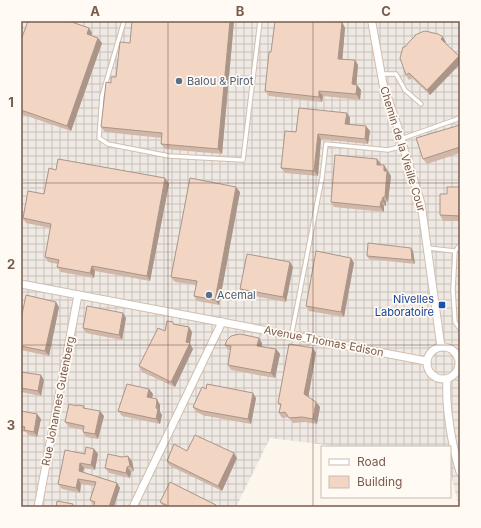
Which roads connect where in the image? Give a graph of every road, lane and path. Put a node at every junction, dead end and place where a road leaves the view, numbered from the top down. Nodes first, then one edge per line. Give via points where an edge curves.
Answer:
1 (124, 21) edge
2 (260, 21) edge
3 (372, 22) edge
4 (381, 74) junction
5 (421, 104) dead end
6 (460, 118) edge
7 (402, 142) junction
8 (460, 244) edge
9 (428, 248) junction
10 (455, 251) junction
11 (21, 284) edge
12 (78, 295) junction
13 (222, 322) junction
14 (460, 328) edge
15 (292, 332) dead end
16 (441, 347) junction
17 (459, 358) edge
18 (426, 361) junction
19 (446, 379) junction
20 (460, 472) edge
21 (38, 507) edge
22 (133, 507) edge

1 - 2 lane via 102,96 99,138 108,144 169,156 244,160
3 - 4 street, Chemin de la Vieille Cour
4 - 5 lane via 396,74 405,90
4 - 7 street, Chemin de la Vieille Cour
6 - 7 lane
7 - 9 street, Chemin de la Vieille Cour via 421,203
7 - 15 lane via 388,150 326,144 322,178
8 - 10 lane
9 - 10 lane
9 - 16 street, Chemin de la Vieille Cour
10 - 14 lane via 453,297 455,322
11 - 12 street, Avenue Thomas Edison
12 - 13 street, Avenue Thomas Edison
12 - 21 street, Rue Johannes Gutenberg
13 - 18 street, Avenue Thomas Edison
13 - 22 street
16 - 17 street via 452,349
16 - 18 street via 435,348
17 - 19 street via 456,373
18 - 19 street via 431,375
19 - 20 street via 450,425

